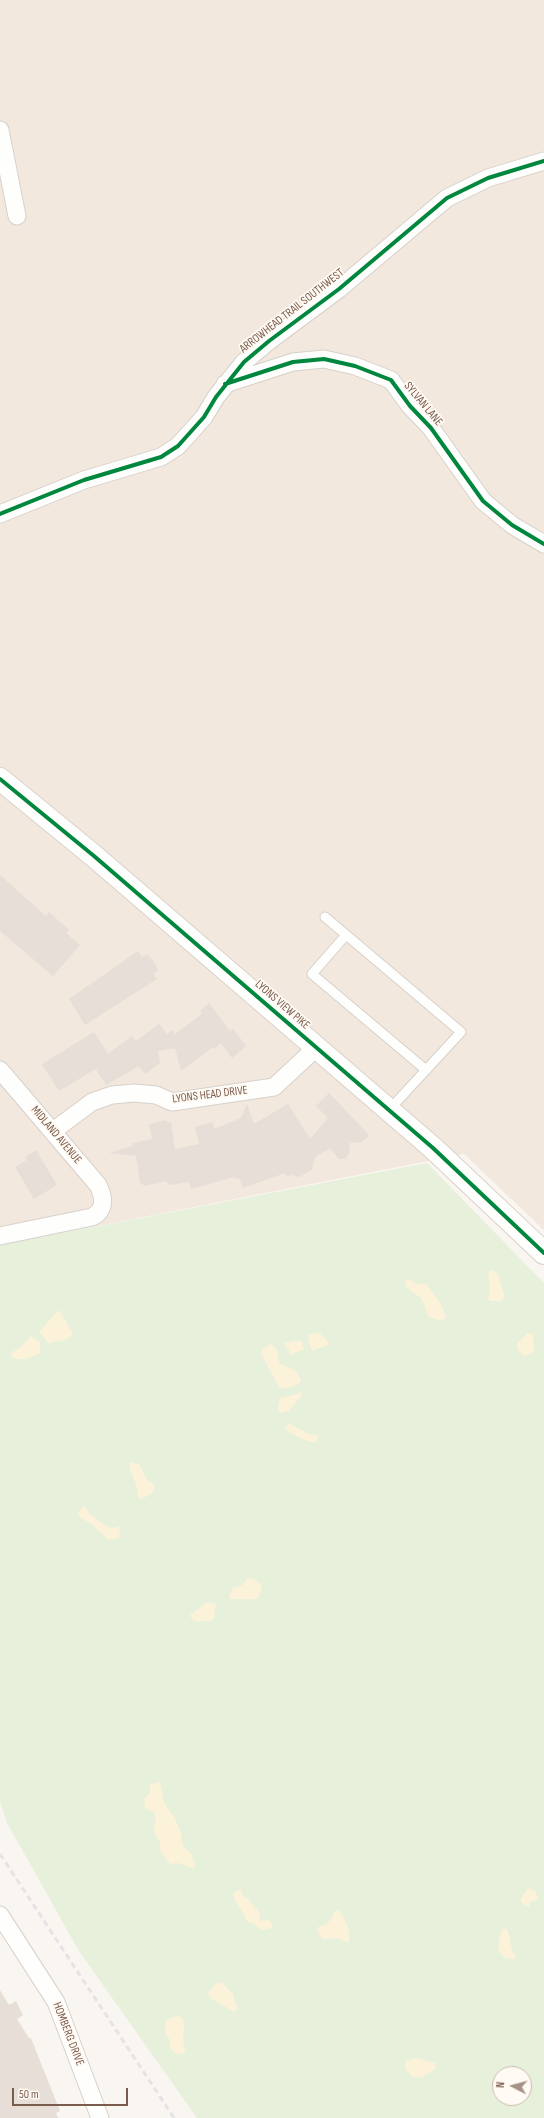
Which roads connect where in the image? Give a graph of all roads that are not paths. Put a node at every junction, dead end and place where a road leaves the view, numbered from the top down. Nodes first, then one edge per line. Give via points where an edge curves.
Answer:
1 (0, 130) edge
2 (544, 161) edge
3 (17, 216) dead end
4 (225, 384) junction
5 (0, 514) edge
6 (544, 544) edge
7 (0, 779) edge
8 (325, 917) dead end
9 (346, 935) junction
10 (316, 1048) junction
11 (0, 1070) edge
12 (426, 1070) junction
13 (388, 1110) junction
14 (53, 1131) junction
15 (0, 1236) edge
16 (544, 1253) edge
17 (0, 1915) edge
18 (100, 2118) edge

1 - 3 street
2 - 4 street, ARROWHEAD TRAIL SOUTHWEST via 488,178 447,198 339,289 254,353
4 - 5 street, ARROWHEAD TRAIL SOUTHWEST via 191,434 161,457 84,480
4 - 6 street, SYLVAN LANE via 293,362 324,359 355,366 391,380 410,406 431,428 483,501 512,525
7 - 10 street, LYONS VIEW PIKE via 94,856
8 - 9 lane
9 - 12 lane via 312,974
9 - 12 lane via 461,1032
10 - 13 street, LYONS VIEW PIKE
10 - 14 street, LYONS HEAD DRIVE via 274,1087 172,1102 156,1095 112,1095 92,1102
11 - 14 street, MIDLAND AVENUE
12 - 13 lane
13 - 16 street, LYONS VIEW PIKE via 433,1148
14 - 15 street, MIDLAND AVENUE via 98,1185 103,1195 99,1214
17 - 18 street, HOMBERG DRIVE via 56,2002

